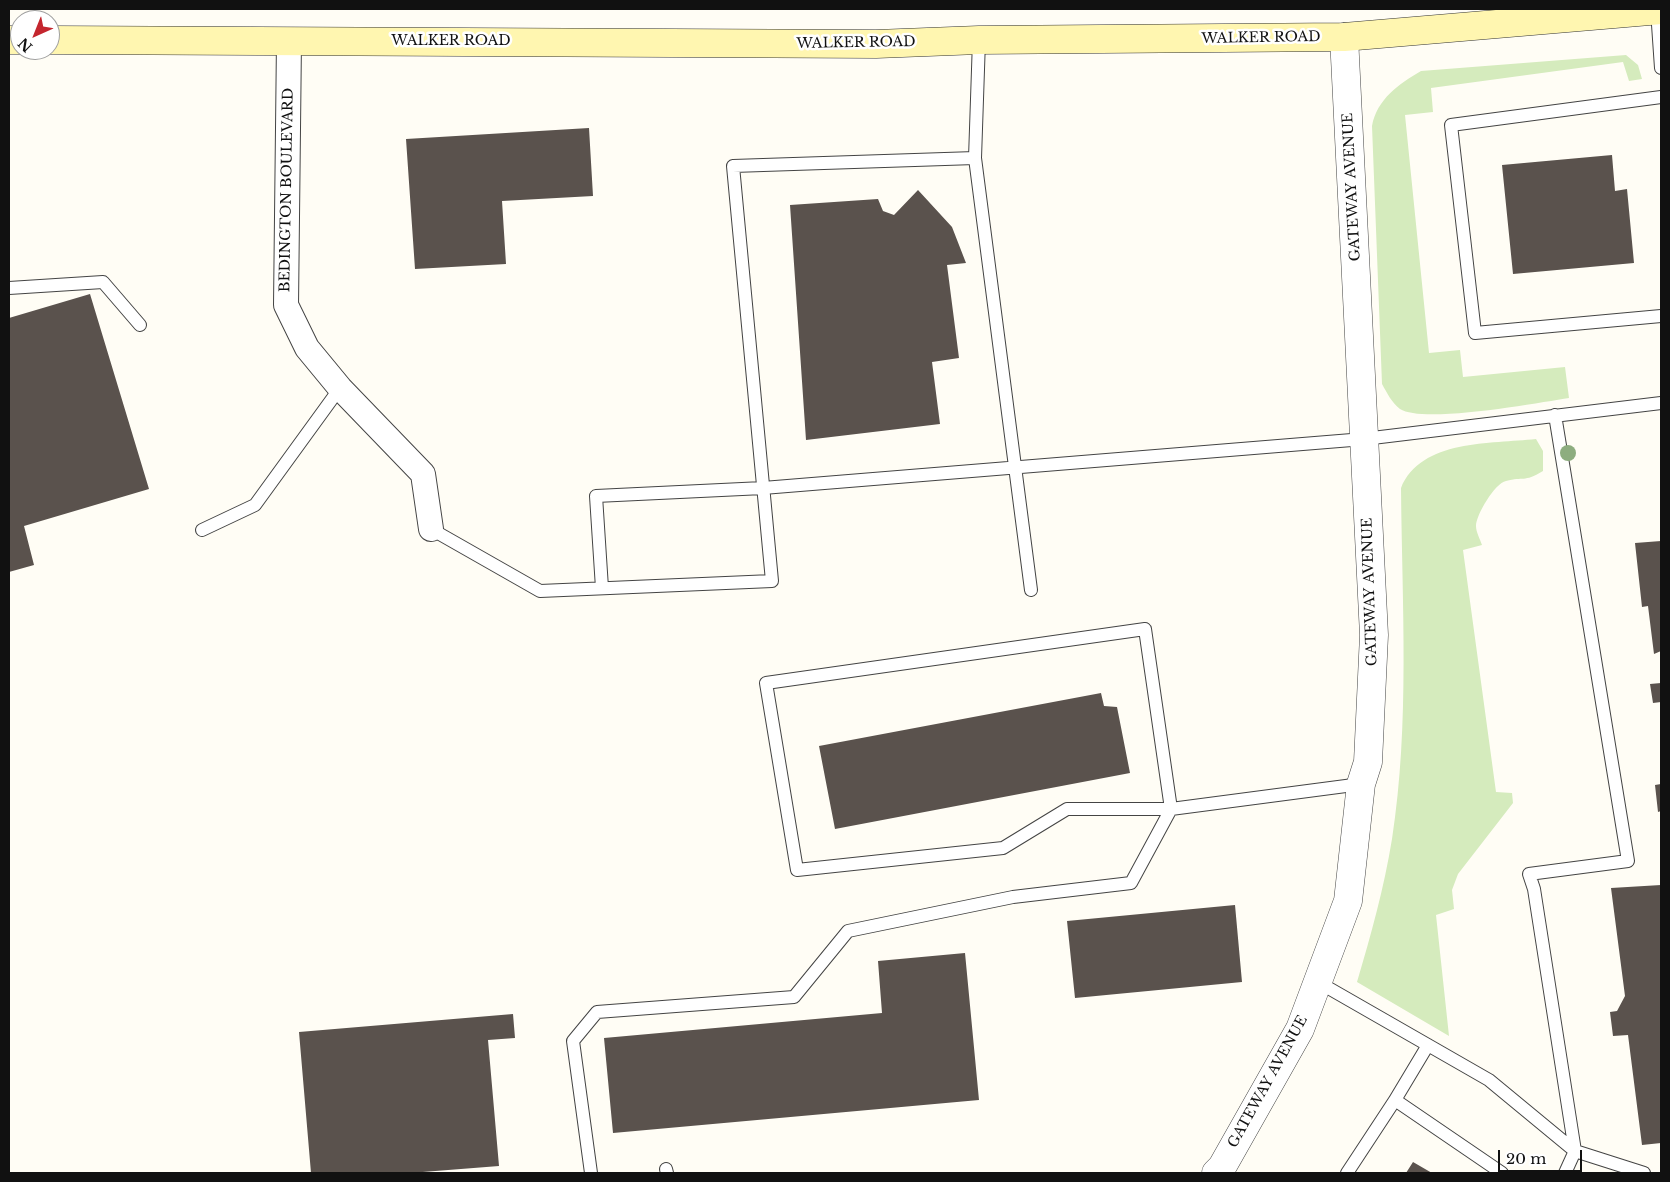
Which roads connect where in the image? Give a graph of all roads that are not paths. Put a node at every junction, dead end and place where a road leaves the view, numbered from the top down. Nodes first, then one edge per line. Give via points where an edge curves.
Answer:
1 (1659, 10) edge
2 (1344, 37) junction
3 (60, 40) edge
4 (289, 40) junction
5 (979, 40) junction
6 (1661, 68) edge
7 (1661, 97) edge
8 (975, 158) junction
9 (9, 288) edge
10 (1661, 316) edge
11 (140, 325) dead end
12 (340, 388) junction
13 (1661, 403) edge
14 (1555, 415) junction
15 (1364, 439) junction
16 (1015, 468) junction
17 (763, 488) junction
18 (202, 530) dead end
19 (431, 530) joint
20 (602, 588) junction
21 (1031, 590) dead end
22 (1361, 784) junction
23 (1171, 810) junction
24 (1318, 982) junction
25 (1428, 1045) junction
26 (1394, 1100) junction
27 (1576, 1151) junction
28 (591, 1173) edge
29 (1216, 1173) edge
30 (1347, 1173) edge
31 (1502, 1173) edge
32 (1565, 1173) edge
33 (1644, 1173) edge

1 - 2 main road, WALKER ROAD
1 - 6 lane
2 - 5 main road, WALKER ROAD
2 - 15 street, GATEWAY AVENUE
3 - 4 main road, WALKER ROAD
4 - 5 main road, WALKER ROAD via 876,44
4 - 12 street, BEDINGTON BOULEVARD via 286,305 307,348
5 - 8 lane
7 - 10 lane via 1451,125 1475,333
8 - 16 lane
8 - 17 lane via 733,166
9 - 11 lane via 103,282
12 - 18 lane via 255,506
12 - 19 street, BEDINGTON BOULEVARD via 423,474
13 - 14 lane
14 - 15 lane
14 - 27 lane via 1628,861 1529,874
15 - 16 lane
15 - 22 street, GATEWAY AVENUE via 1374,635 1368,762
16 - 17 lane
16 - 21 lane
17 - 20 lane via 596,496
17 - 20 lane via 772,582
19 - 20 lane via 540,590
22 - 23 lane
22 - 24 street, GATEWAY AVENUE via 1348,900
23 - 23 lane via 1068,809 1003,848 797,870 766,683 1145,629
23 - 28 lane via 1131,882 1013,897 848,931 794,997 597,1012 573,1041
24 - 25 lane
24 - 29 street, GATEWAY AVENUE via 1300,1029
25 - 26 lane
25 - 27 lane via 1489,1080
26 - 30 lane
26 - 31 lane
27 - 32 lane
27 - 33 lane

